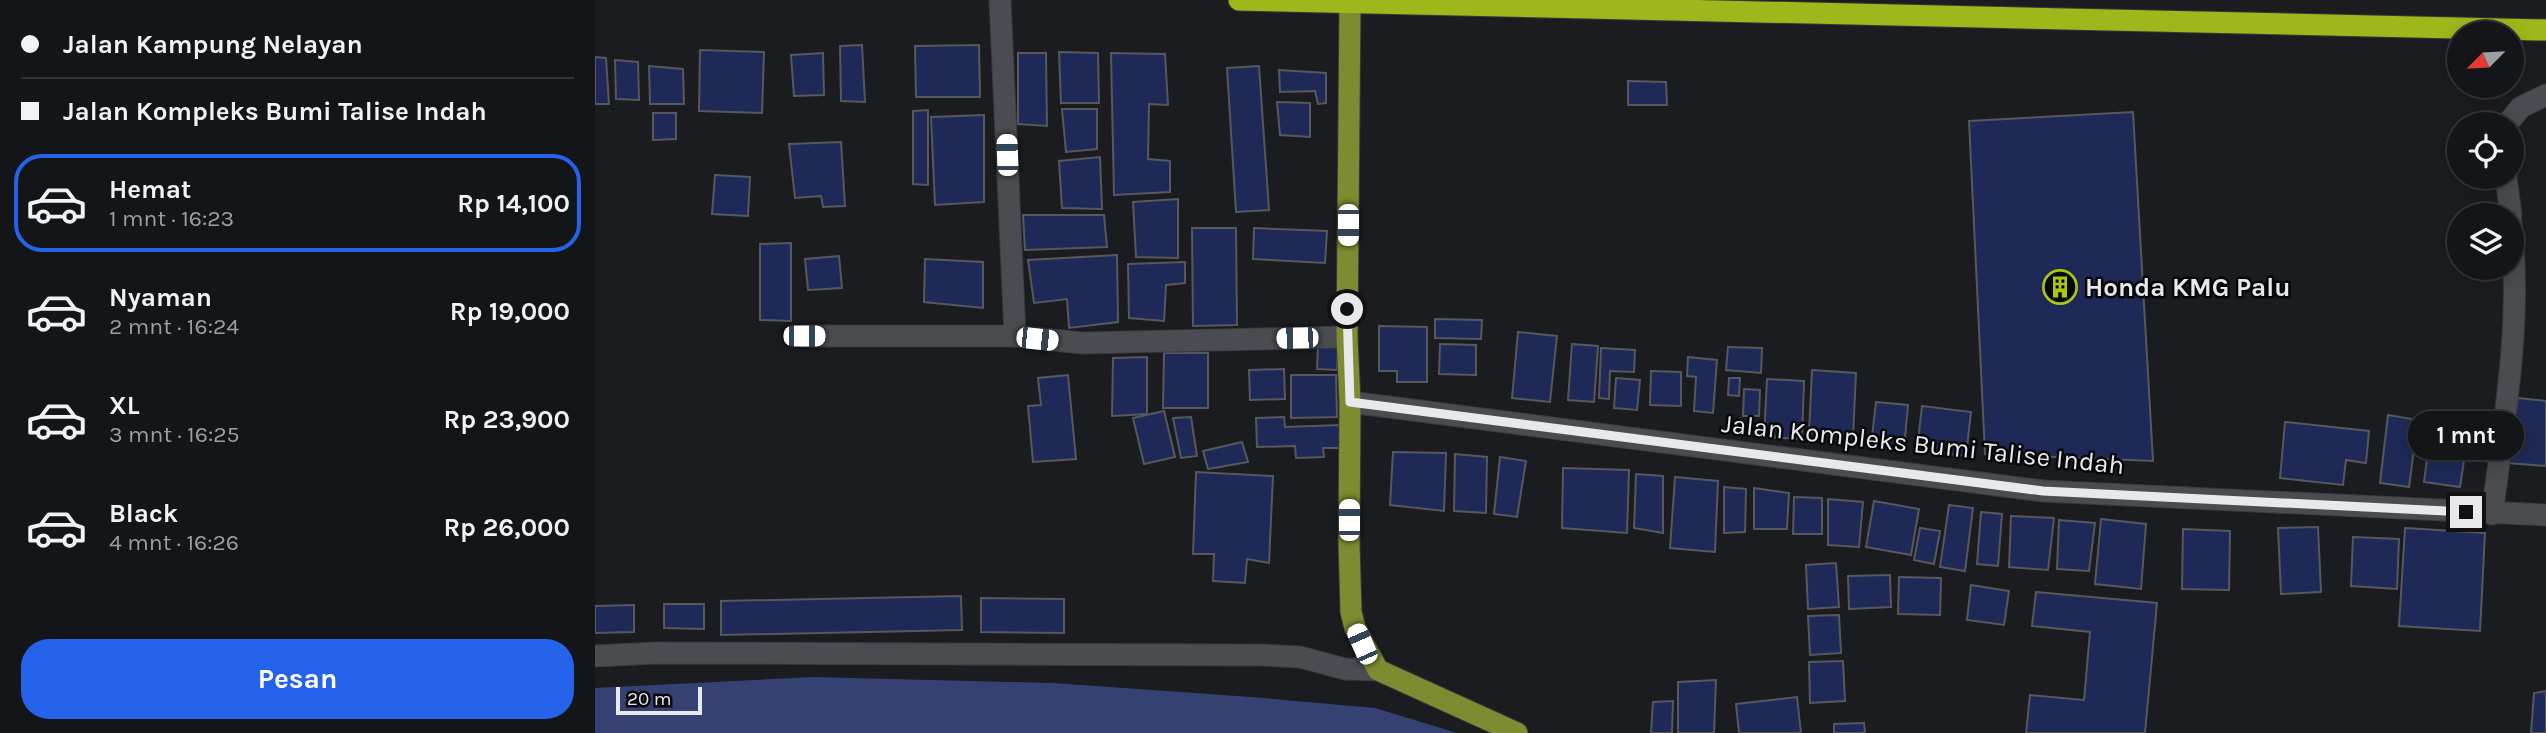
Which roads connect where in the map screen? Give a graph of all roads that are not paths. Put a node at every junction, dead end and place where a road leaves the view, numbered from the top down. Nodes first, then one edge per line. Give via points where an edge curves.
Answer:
1 (1000, 0) edge
2 (1239, 0) edge
3 (1350, 1) edge
4 (2546, 30) edge
5 (2546, 95) edge
6 (2517, 112) edge
7 (2515, 280) edge
8 (804, 336) dead end
9 (1015, 337) junction
10 (1347, 337) junction
11 (1350, 402) junction
12 (2492, 514) junction
13 (2546, 515) edge
14 (595, 656) edge
15 (1378, 670) junction
16 (1517, 733) edge

1 - 9 street
2 - 3 highway
3 - 4 highway
3 - 10 main road
5 - 6 street
7 - 12 street via 2511,370
8 - 9 street
9 - 10 street via 1082,343
10 - 11 main road
11 - 12 street, Jalan Kompleks Bumi Talise Indah via 2043,491
11 - 15 main road via 1351,612 1362,644
12 - 13 street, Jalan Kompleks Bumi Talise Indah
14 - 15 street via 1260,655 1300,656 1345,669
15 - 16 main road

